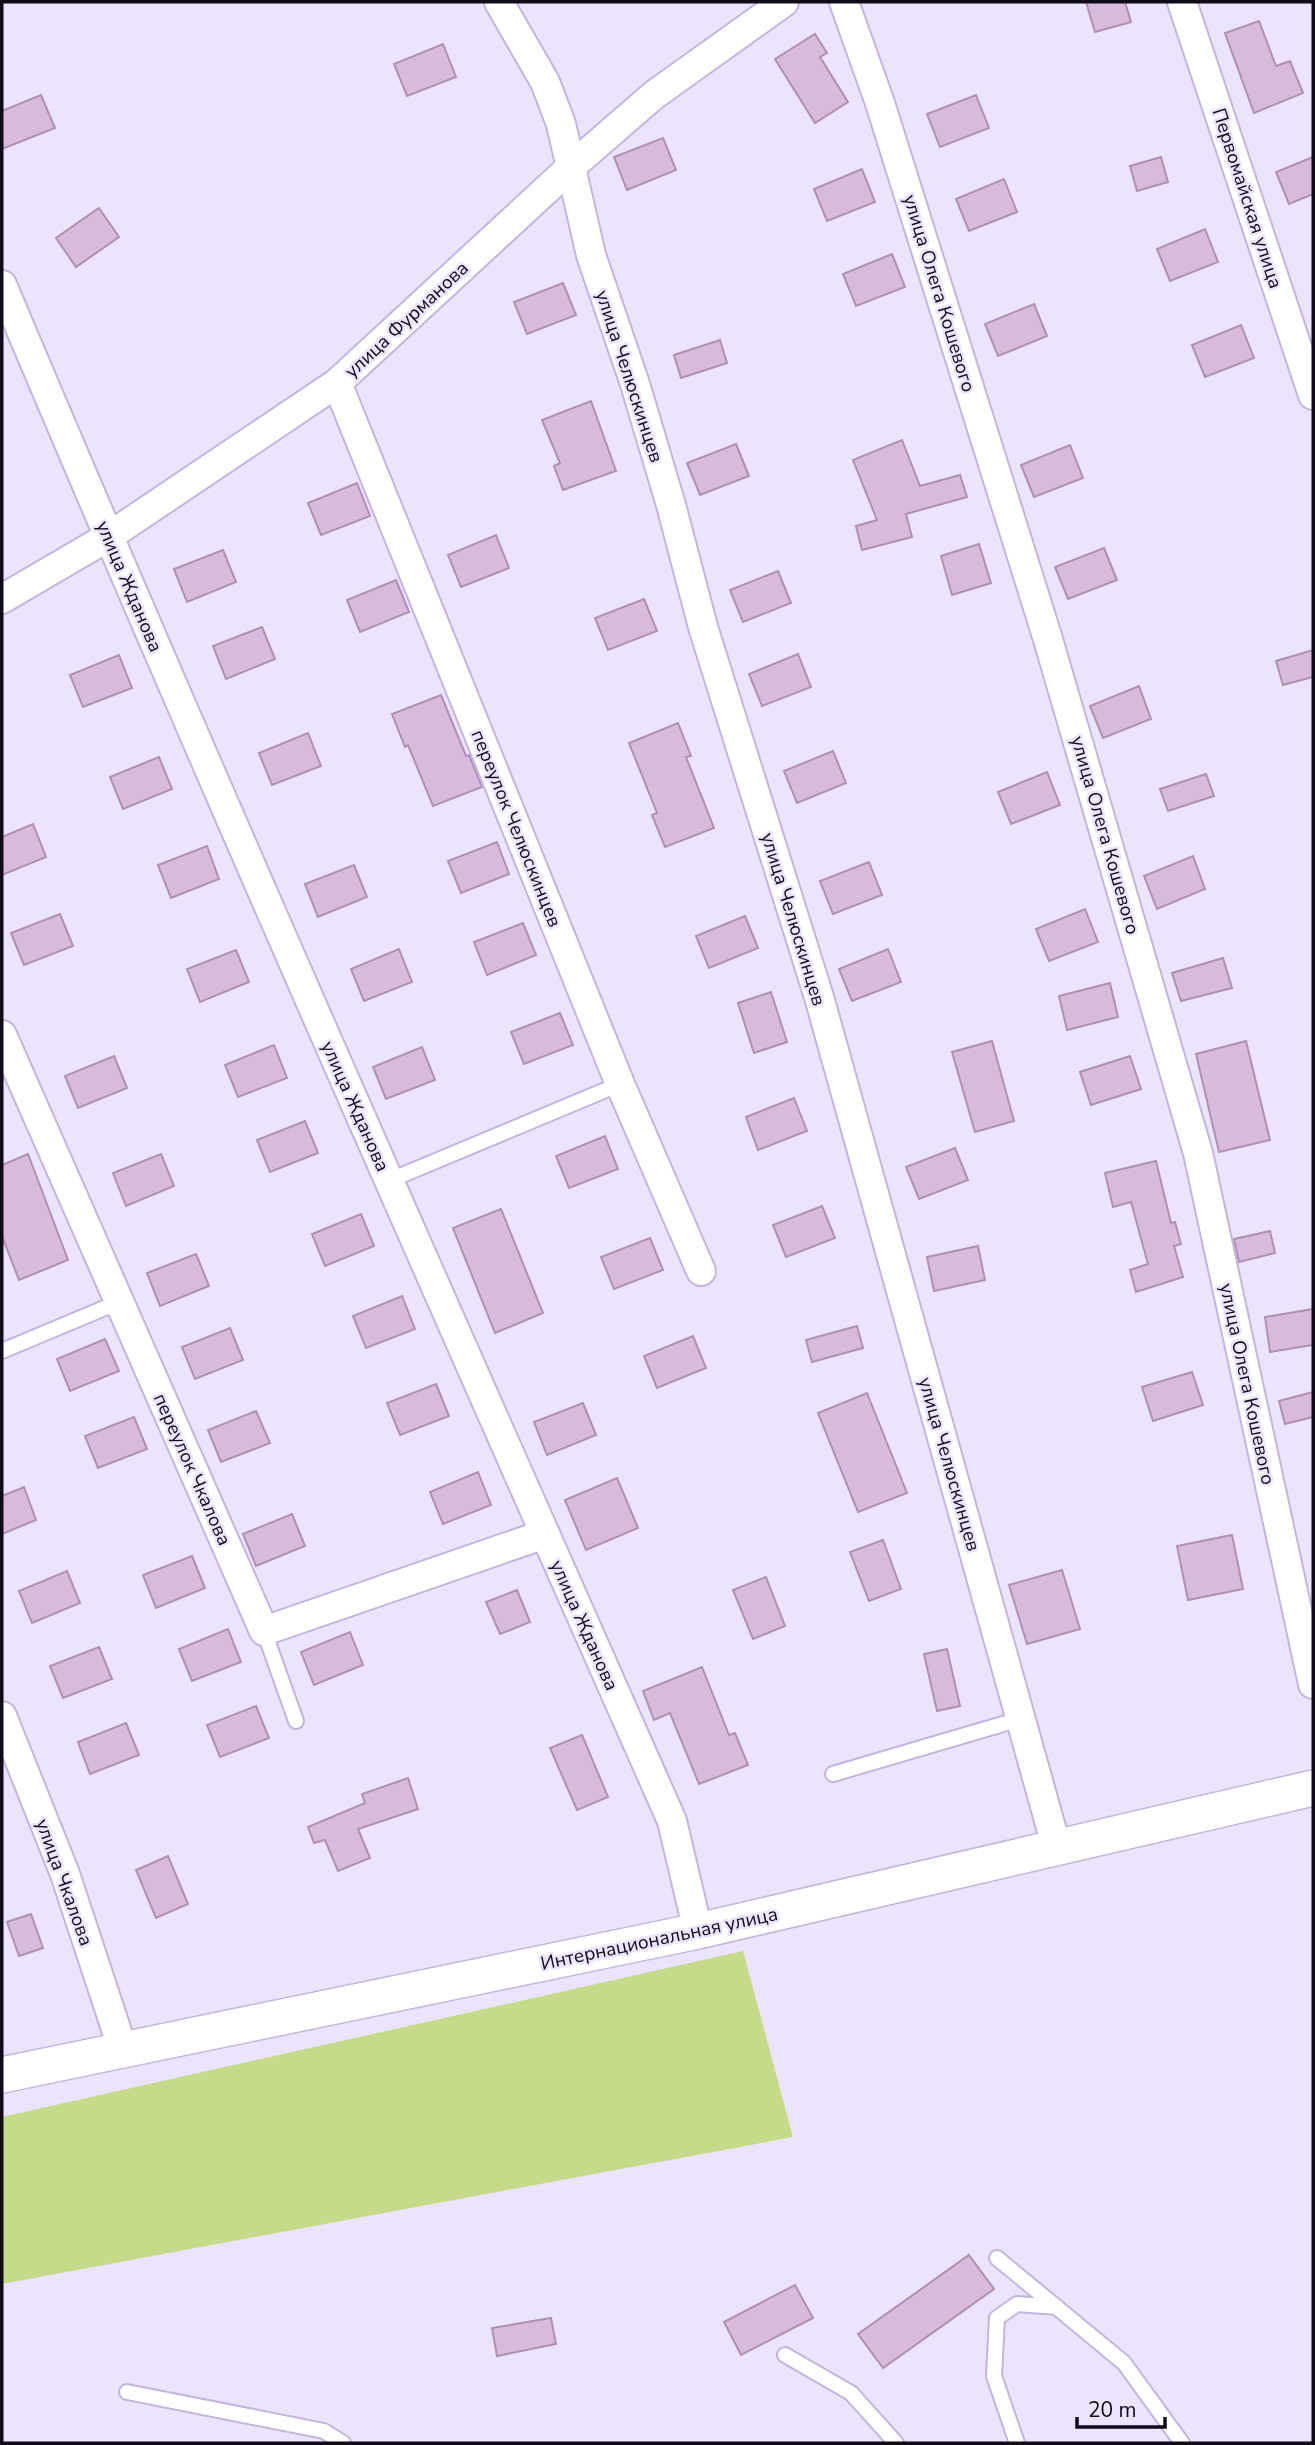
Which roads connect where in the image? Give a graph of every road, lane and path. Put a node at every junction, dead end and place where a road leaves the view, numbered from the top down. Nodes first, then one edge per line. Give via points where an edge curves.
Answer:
1 (499, 2) edge
2 (784, 2) edge
3 (844, 2) edge
4 (1182, 2) edge
5 (571, 167) junction
6 (2, 285) edge
7 (337, 383) junction
8 (1313, 395) edge
9 (108, 537) junction
10 (2, 600) edge
11 (2, 1035) edge
12 (620, 1083) junction
13 (388, 1181) junction
14 (701, 1271) dead end
15 (119, 1302) junction
16 (2, 1351) edge
17 (545, 1534) junction
18 (264, 1631) junction
19 (1313, 1684) edge
20 (2, 1716) edge
21 (1020, 1718) junction
22 (296, 1721) dead end
23 (833, 1774) dead end
24 (1313, 1788) edge
25 (1057, 1849) junction
26 (698, 1931) junction
27 (123, 2050) junction
28 (2, 2075) edge
29 (997, 2258) dead end
30 (1057, 2307) junction
31 (785, 2355) dead end
32 (127, 2392) dead end
33 (343, 2443) edge
34 (896, 2443) edge
35 (1017, 2443) edge
36 (1182, 2443) edge

1 - 5 street, улица Челюскинцев via 544,82
2 - 5 street, улица Фурманова via 654,95
3 - 19 street, улица Олега Кошевого via 1047,636 1199,1153
4 - 8 street, Первомайская улица
5 - 7 street, улица Фурманова
5 - 21 street, улица Челюскинцев via 591,255 635,384 703,627 819,997
6 - 9 street, улица Жданова
7 - 9 street, улица Фурманова
7 - 12 street, переулок Челюскинцев
9 - 10 street, улица Фурманова
9 - 13 street, улица Жданова
11 - 15 street, переулок Чкалова
12 - 13 lane
12 - 14 street, переулок Челюскинцев
13 - 17 street, улица Жданова
15 - 16 lane
15 - 18 street, переулок Чкалова
17 - 18 street
17 - 26 street, улица Жданова via 671,1821
18 - 22 lane
20 - 27 street, улица Чкалова via 65,1874
21 - 23 lane
21 - 25 street, улица Челюскинцев
24 - 25 street, Интернациональная улица
25 - 26 street, Интернациональная улица
26 - 27 street, Интернациональная улица
27 - 28 street, Интернациональная улица
29 - 30 lane
30 - 35 lane via 1017,2304 998,2318 995,2376
30 - 36 lane via 1124,2363
31 - 34 lane via 851,2393
32 - 33 lane via 324,2431

